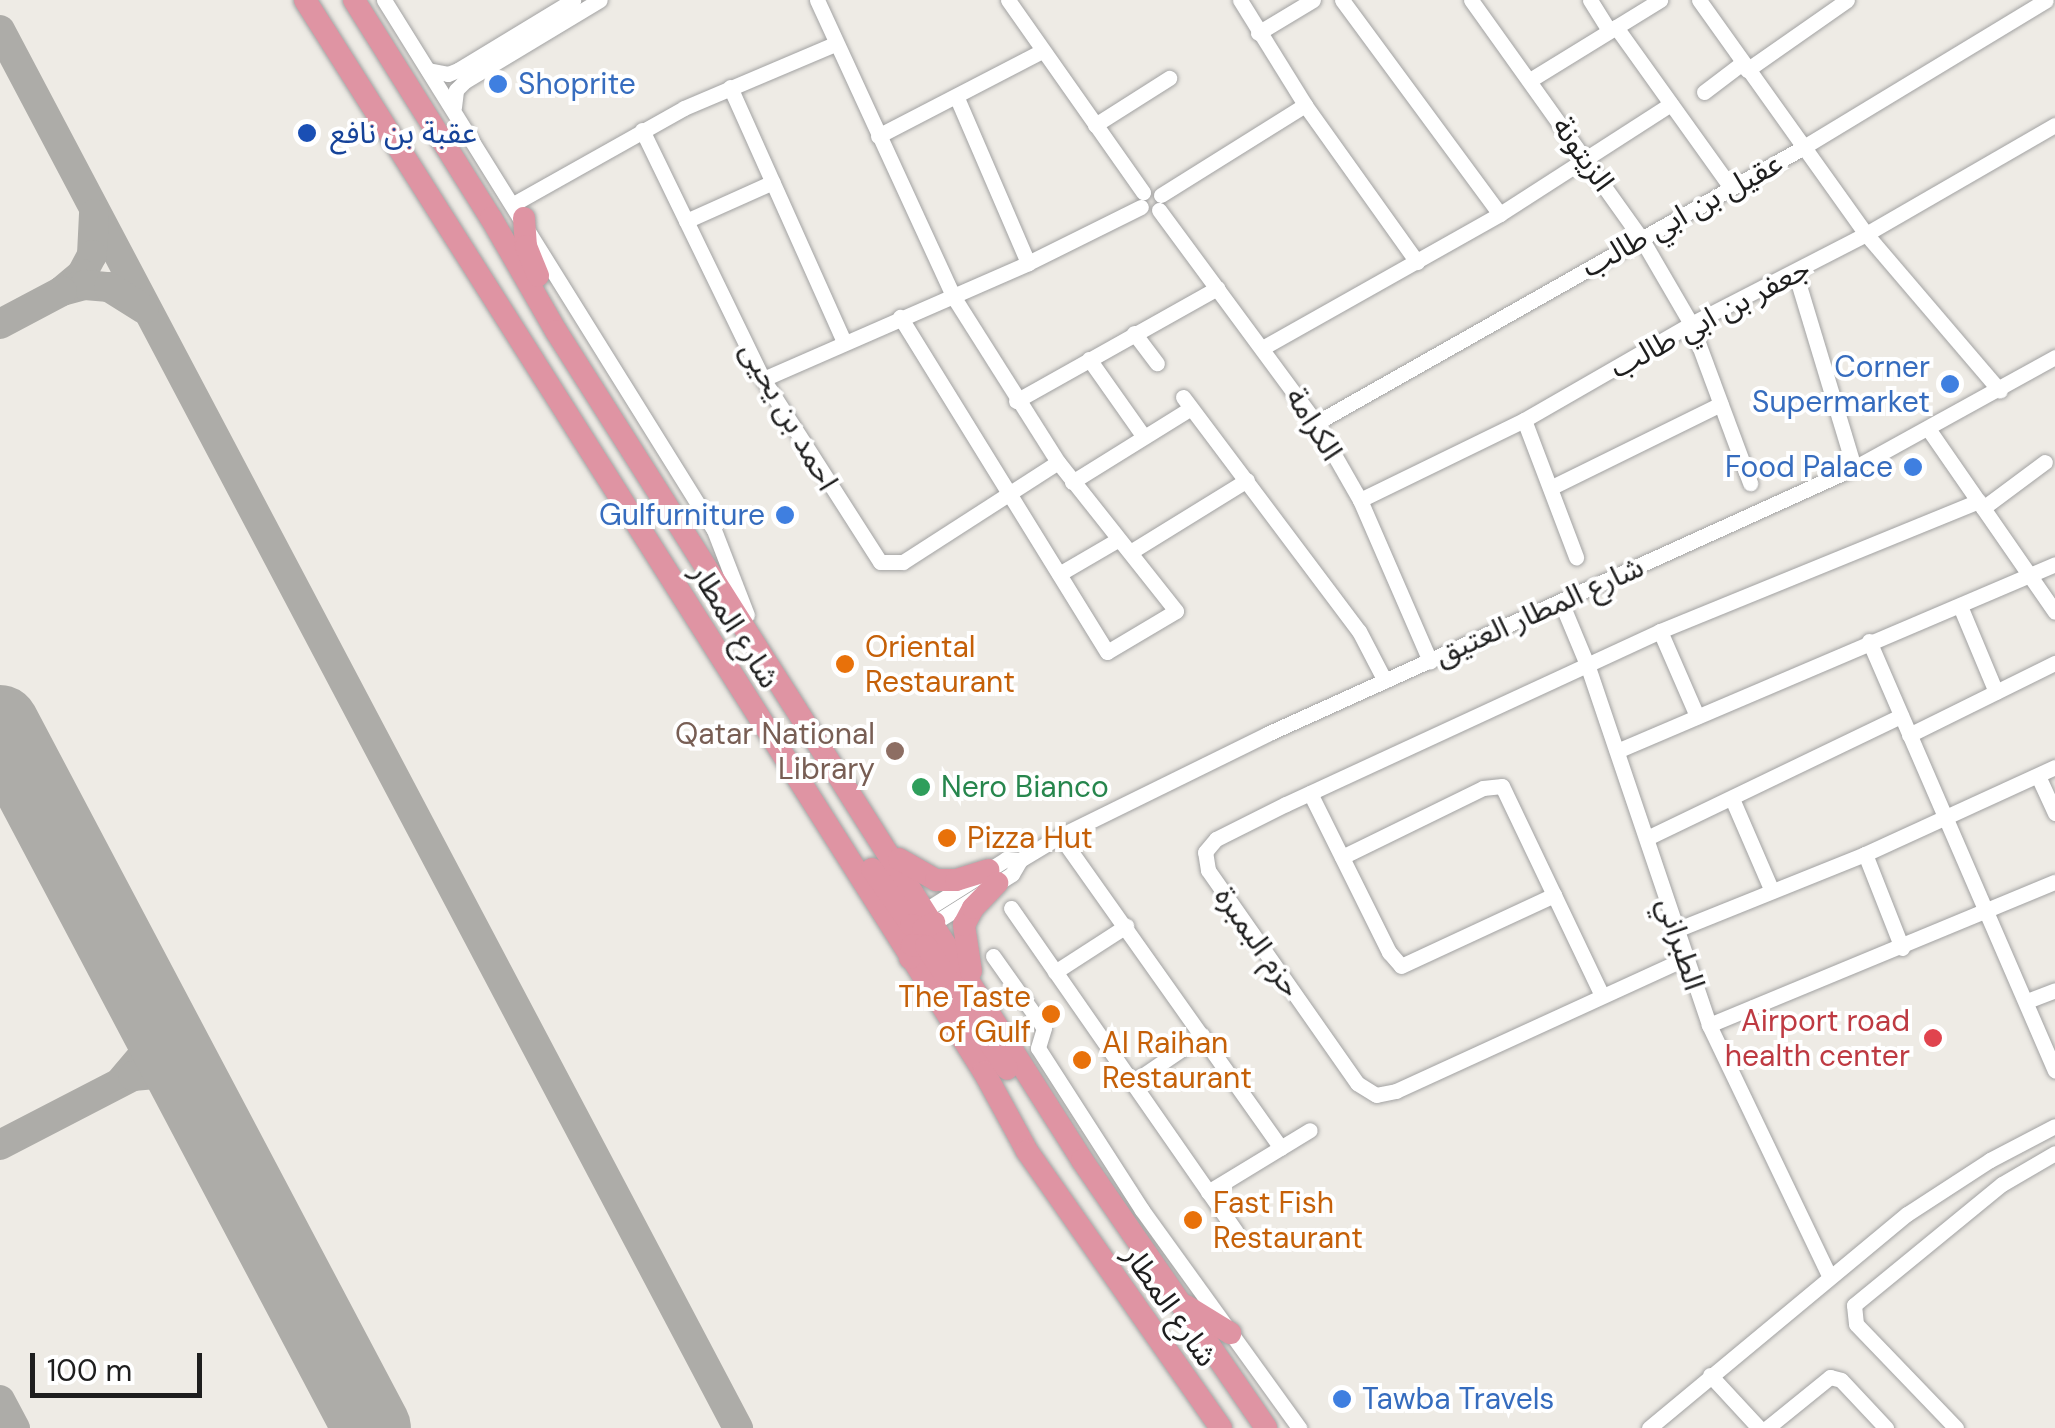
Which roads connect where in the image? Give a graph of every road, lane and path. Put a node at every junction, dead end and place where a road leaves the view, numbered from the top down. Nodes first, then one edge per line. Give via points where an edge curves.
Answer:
1 (305, 0) edge
2 (354, 0) edge
3 (384, 0) edge
4 (573, 0) edge
5 (817, 0) edge
6 (1008, 0) edge
7 (1240, 0) edge
8 (1312, 0) edge
9 (1342, 0) edge
10 (1471, 0) edge
11 (1590, 0) edge
12 (1660, 0) edge
13 (1699, 0) edge
14 (1847, 0) edge
15 (2046, 0) edge
16 (595, 1) edge
17 (1612, 29) junction
18 (1258, 33) junction
19 (836, 44) junction
20 (1042, 51) junction
21 (1744, 66) junction
22 (428, 70) junction
23 (1169, 78) dead end
24 (1530, 80) junction
25 (730, 88) junction
26 (1704, 92) dead end
27 (957, 98) junction
28 (1671, 104) junction
29 (1305, 105) junction
30 (454, 108) junction
31 (2055, 125) edge
32 (1096, 126) junction
33 (642, 130) junction
34 (878, 136) junction
35 (1802, 148) junction
36 (1586, 158) junction
37 (772, 182) junction
38 (1730, 186) junction
39 (1142, 200) junction
40 (1160, 202) junction
41 (520, 211) junction
42 (1500, 214) junction
43 (686, 221) junction
44 (1866, 234) junction
45 (1640, 238) junction
46 (1418, 262) junction
47 (1028, 263) junction
48 (1795, 272) junction
49 (1218, 288) junction
50 (954, 296) junction
51 (900, 317) junction
52 (1691, 324) junction
53 (1134, 334) junction
54 (562, 335) junction
55 (844, 342) junction
56 (1264, 347) junction
57 (2055, 357) edge
58 (1089, 359) junction
59 (1157, 363) dead end
60 (763, 380) junction
61 (2000, 391) junction
62 (1016, 401) junction
63 (1721, 404) junction
64 (1524, 420) junction
65 (1316, 423) junction
66 (1928, 430) junction
67 (1144, 436) junction
68 (1058, 462) junction
69 (2045, 462) dead end
70 (1854, 468) junction
71 (1247, 480) junction
72 (1072, 482) junction
73 (1750, 483) dead end
74 (1552, 487) junction
75 (1008, 493) junction
76 (1360, 500) junction
77 (1981, 504) junction
78 (1119, 539) junction
79 (1132, 551) junction
80 (1576, 558) dead end
81 (2055, 564) edge
82 (1059, 574) junction
83 (2030, 577) junction
84 (1561, 602) junction
85 (1960, 606) junction
86 (2055, 612) edge
87 (1660, 631) junction
88 (750, 638) junction
89 (1869, 641) junction
90 (1430, 660) junction
91 (2055, 663) edge
92 (1588, 667) junction
93 (1385, 681) junction
94 (1996, 692) junction
95 (1697, 716) junction
96 (1901, 716) junction
97 (1909, 734) junction
98 (1617, 751) junction
99 (2055, 767) edge
100 (2038, 776) junction
101 (1310, 793) junction
102 (1733, 801) junction
103 (2055, 813) edge
104 (1945, 818) junction
105 (1060, 836) junction
106 (1647, 838) junction
107 (878, 840) junction
108 (1864, 854) junction
109 (1342, 857) junction
110 (992, 877) junction
111 (2055, 882) edge
112 (1772, 891) junction
113 (1554, 895) junction
114 (1010, 908) dead end
115 (1986, 912) junction
116 (915, 921) junction
117 (1126, 926) junction
118 (1676, 930) junction
119 (1902, 948) junction
120 (994, 956) dead end
121 (910, 958) junction
122 (1684, 959) junction
123 (1055, 972) junction
124 (2055, 990) edge
125 (977, 994) junction
126 (1601, 994) junction
127 (2027, 1001) junction
128 (1709, 1025) junction
129 (1202, 1035) junction
130 (2055, 1070) edge
131 (1132, 1083) junction
132 (2055, 1126) edge
133 (1310, 1130) dead end
134 (1281, 1148) junction
135 (2055, 1153) edge
136 (1082, 1160) junction
137 (1208, 1192) junction
138 (1934, 1196) junction
139 (1955, 1222) junction
140 (1236, 1232) dead end
141 (1830, 1275) junction
142 (1178, 1300) junction
143 (1230, 1334) junction
144 (1710, 1375) junction
145 (1221, 1428) edge
146 (1266, 1428) edge
147 (1299, 1428) edge
148 (1648, 1428) edge
149 (1759, 1428) edge
150 (1767, 1428) edge
151 (1886, 1428) edge
152 (1956, 1428) edge

1 - 116 highway, شارع المطار via 731,677 790,744
2 - 54 highway, شارع المطار
3 - 22 street, شارع المطار
4 - 22 street via 458,70
5 - 19 street
6 - 20 street
7 - 18 street
8 - 18 street
9 - 42 street
10 - 24 street, الزيتونة
11 - 17 street
12 - 17 street
13 - 21 street
14 - 21 street
15 - 35 street, عقيل بن ابي طالب
16 - 30 street via 459,84
17 - 24 street
17 - 28 street
18 - 29 street
19 - 25 street
19 - 34 street
20 - 27 street
20 - 32 street
21 - 26 street
21 - 35 street
22 - 30 street, شارع المطار
23 - 32 street
24 - 36 street, الزيتونة
25 - 33 street
25 - 37 street
27 - 34 street
27 - 47 street
28 - 36 street
28 - 38 street
29 - 40 street
29 - 46 street
30 - 41 street, شارع المطار
31 - 44 street, جعفر بن ابي طالب
32 - 39 street
33 - 41 street
33 - 43 street, احمد بن يحيى
34 - 50 street
35 - 38 street, عقيل بن ابي طالب
35 - 44 street
36 - 42 street
36 - 45 street, الزيتونة
37 - 43 street
37 - 55 street
38 - 45 street, عقيل بن ابي طالب
39 - 40 street
39 - 47 street
40 - 49 street, الكرامة
41 - 54 highway via 529,255
41 - 88 street, شارع المطار via 726,552 730,580 752,624
42 - 46 street
43 - 60 street, احمد بن يحيى
44 - 48 street, جعفر بن ابي طالب
44 - 61 street
45 - 52 street, الزيتونة
45 - 65 street, عقيل بن ابي طالب
46 - 56 street
47 - 50 street
48 - 52 street, جعفر بن ابي طالب
48 - 70 street
49 - 53 street
49 - 56 street, الكرامة
50 - 51 street
50 - 62 street
51 - 55 street
51 - 75 street
52 - 63 street, الزيتونة
52 - 64 street, جعفر بن ابي طالب
53 - 58 street
53 - 59 street
54 - 88 highway, شارع المطار
55 - 60 street
56 - 65 street, الكرامة
57 - 61 street, شارع المطار العتيق
58 - 62 street
58 - 67 street
60 - 75 street, احمد بن يحيى via 880,562 902,562
61 - 66 street, شارع المطار العتيق
62 - 68 street
63 - 73 street, الزيتونة
63 - 74 street
64 - 74 street
64 - 76 street, جعفر بن ابي طالب
65 - 76 street, الكرامة
66 - 70 street, شارع المطار العتيق
66 - 77 street
67 - 71 street via 1187,402
67 - 72 street
68 - 72 street
68 - 75 street
69 - 77 street, حزم البمبرة
70 - 84 street, شارع المطار العتيق
71 - 79 street
71 - 93 street via 1359,632
72 - 78 street
74 - 80 street
75 - 82 street
76 - 90 street, الكرامة
77 - 83 street
77 - 87 street, حزم البمبرة
78 - 79 street
78 - 82 street
79 - 82 street via 1176,611 1106,652
81 - 83 street
83 - 85 street
83 - 86 street
84 - 90 street, شارع المطار العتيق
84 - 92 street, الطبراني
85 - 89 street
85 - 94 street
87 - 92 street, حزم البمبرة
87 - 95 street
88 - 107 highway, شارع المطار
89 - 95 street
89 - 96 street
90 - 93 street, شارع المطار العتيق
91 - 94 street
92 - 98 street, الطبراني
92 - 101 street, حزم البمبرة
93 - 105 street, شارع المطار العتيق
94 - 97 street
95 - 98 street
96 - 97 street
96 - 102 street
97 - 104 street
98 - 106 street, الطبراني
99 - 100 street
100 - 103 street
100 - 104 street
101 - 109 street
101 - 126 street, حزم البمبرة via 1216,838 1205,860 1364,1090 1386,1095
102 - 106 street
102 - 112 street
104 - 108 street
104 - 115 street
105 - 110 street, شارع المطار العتيق via 1020,860 1012,874
105 - 117 street
106 - 118 street, الطبراني
107 - 110 highway via 930,878
107 - 116 highway, شارع المطار
108 - 112 street
108 - 119 street
109 - 113 street via 1400,966
109 - 113 street via 1496,784 1508,795
110 - 116 street, شارع المطار العتيق
110 - 125 highway via 963,931
111 - 115 street
112 - 118 street
113 - 126 street
114 - 123 street
115 - 119 street
115 - 127 street
116 - 121 highway, شارع المطار
116 - 125 highway, شارع المطار
117 - 123 street
117 - 129 street
118 - 122 street, الطبراني
119 - 128 street
120 - 143 street, شارع المطار via 1044,1028 1038,1048
121 - 136 highway via 912,945 926,946 1022,1092
121 - 145 highway, شارع المطار via 1027,1151
122 - 126 street, حزم البمبرة
122 - 128 street, الطبراني
123 - 131 street
124 - 127 street
125 - 136 highway, شارع المطار
127 - 130 street
128 - 141 street, الطبراني
129 - 131 street
129 - 134 street
131 - 137 street
132 - 138 street
133 - 134 street
134 - 137 street
135 - 139 street
136 - 142 highway, شارع المطار
137 - 140 street
138 - 139 street
138 - 141 street
139 - 152 street via 1862,1295 1852,1311 1856,1324
141 - 144 street
142 - 143 highway
142 - 146 highway, شارع المطار
143 - 147 street, شارع المطار
144 - 148 street
144 - 149 street
150 - 151 street via 1830,1377

